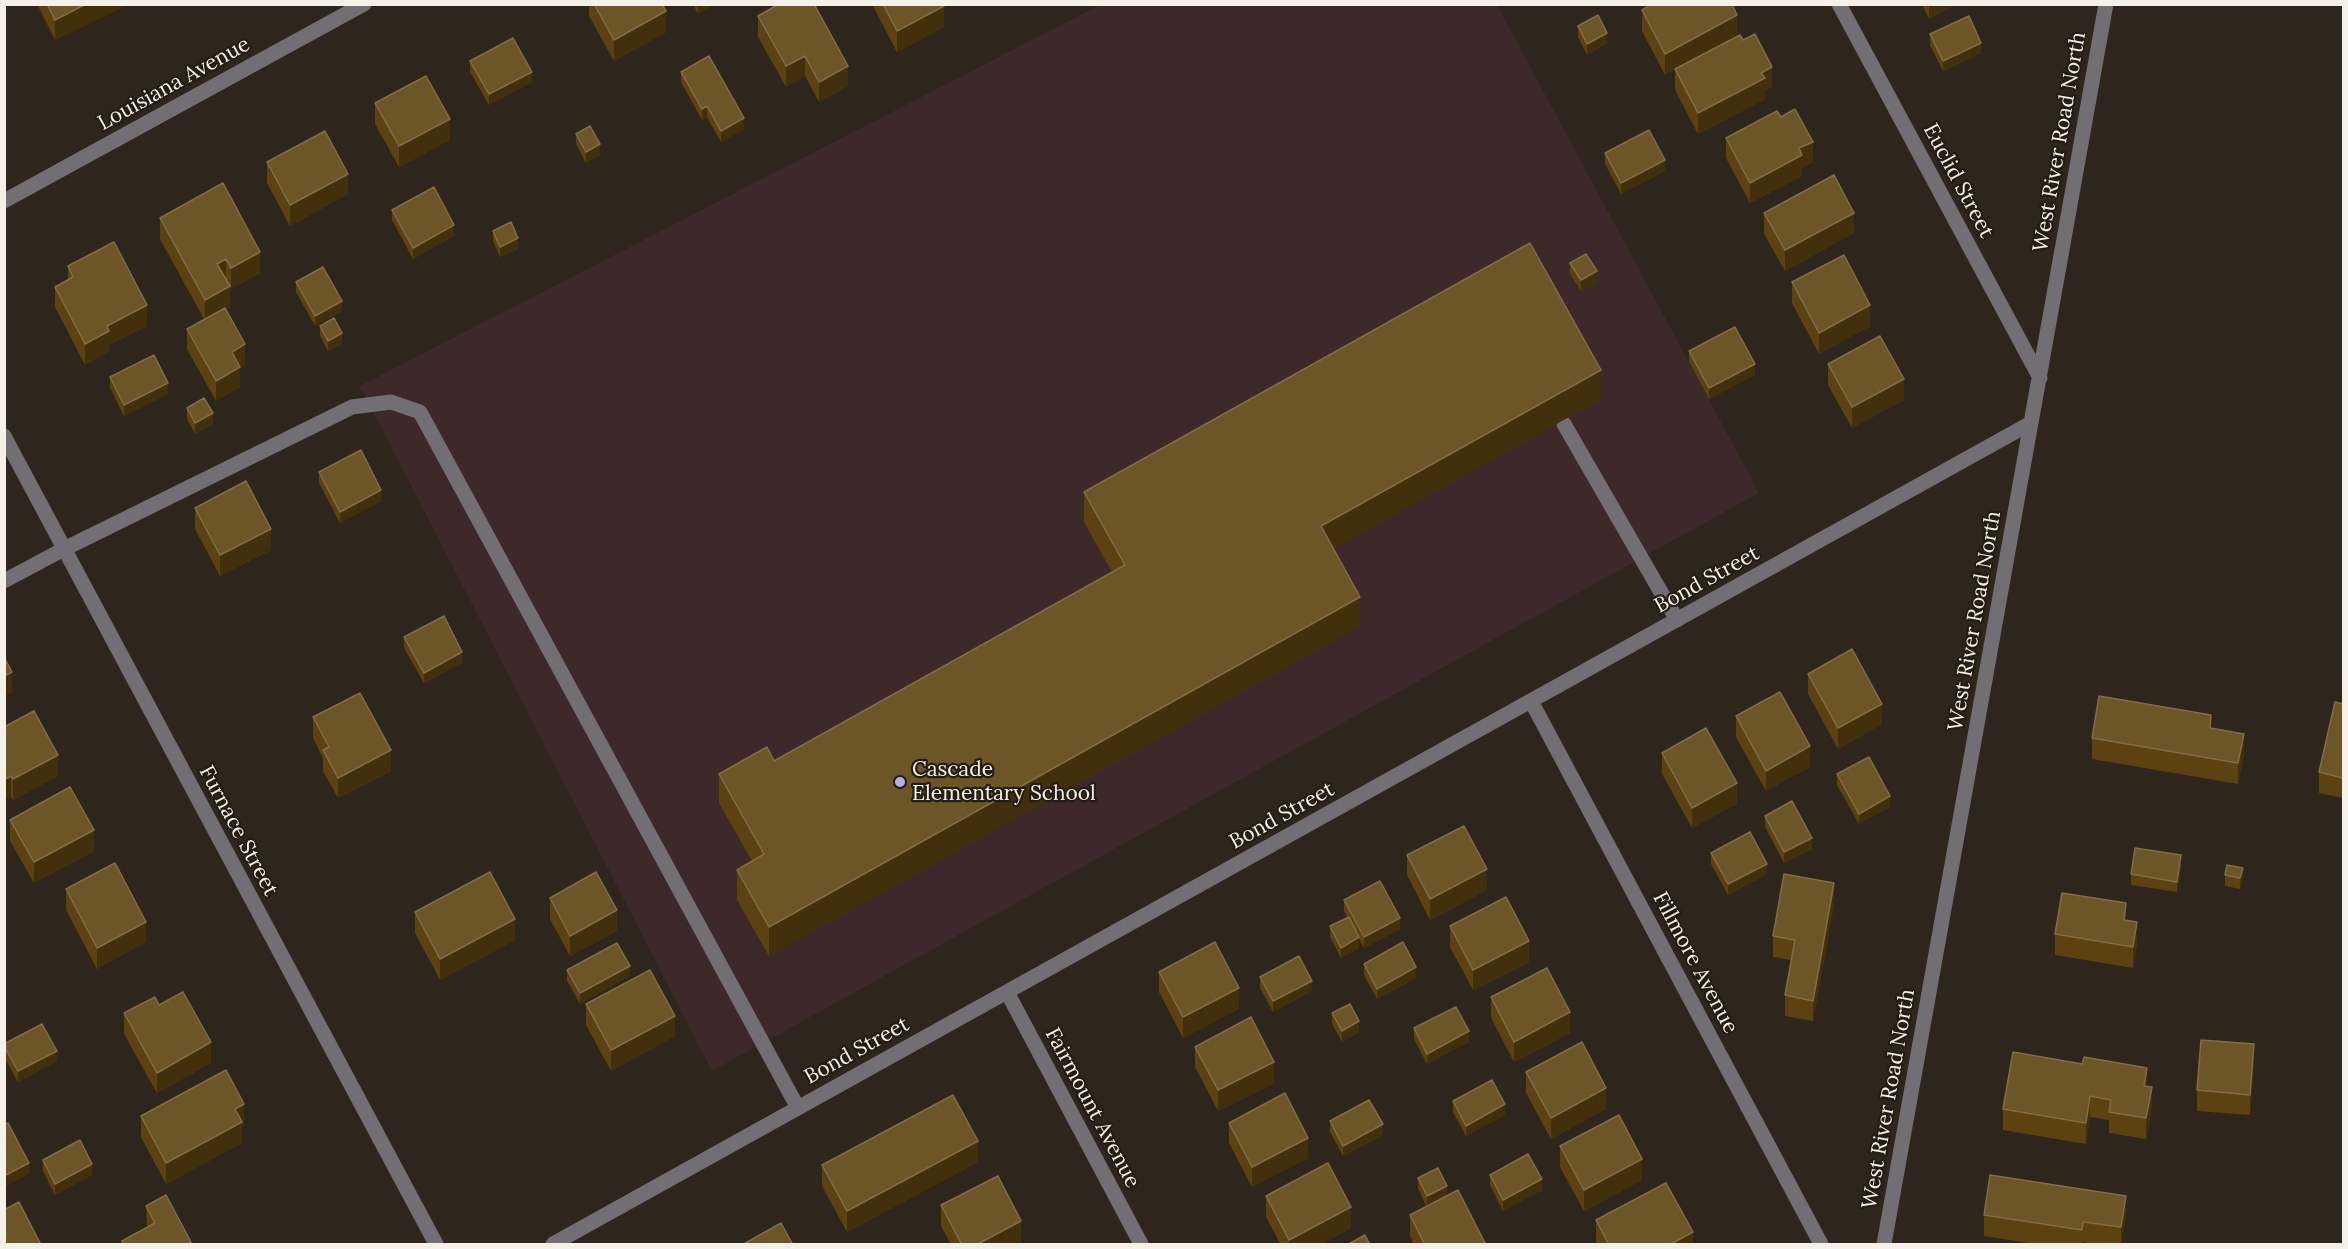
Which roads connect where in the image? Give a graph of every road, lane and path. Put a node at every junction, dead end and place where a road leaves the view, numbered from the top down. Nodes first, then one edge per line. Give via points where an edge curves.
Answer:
1 (364, 4) edge
2 (1839, 4) edge
3 (2106, 4) edge
4 (4, 201) edge
5 (2040, 378) junction
6 (2031, 423) junction
7 (1564, 424) dead end
8 (4, 436) edge
9 (64, 549) junction
10 (4, 581) edge
11 (1677, 620) junction
12 (1531, 702) junction
13 (1007, 992) junction
14 (798, 1108) junction
15 (436, 1245) edge
16 (553, 1245) edge
17 (1141, 1245) edge
18 (1821, 1245) edge
19 (1884, 1245) edge

1 - 4 street, Louisiana Avenue
2 - 5 street, Euclid Street
3 - 5 street, West River Road North
5 - 6 street, West River Road North
6 - 11 street, Bond Street
6 - 19 street, West River Road North
7 - 11 street
8 - 9 street, Furnace Street
9 - 10 street
9 - 14 street via 352,407 391,402 420,412
9 - 15 street, Furnace Street
11 - 12 street, Bond Street
12 - 13 street, Bond Street
12 - 18 street, Fillmore Avenue
13 - 14 street, Bond Street
13 - 17 street, Fairmount Avenue
14 - 16 street, Bond Street

